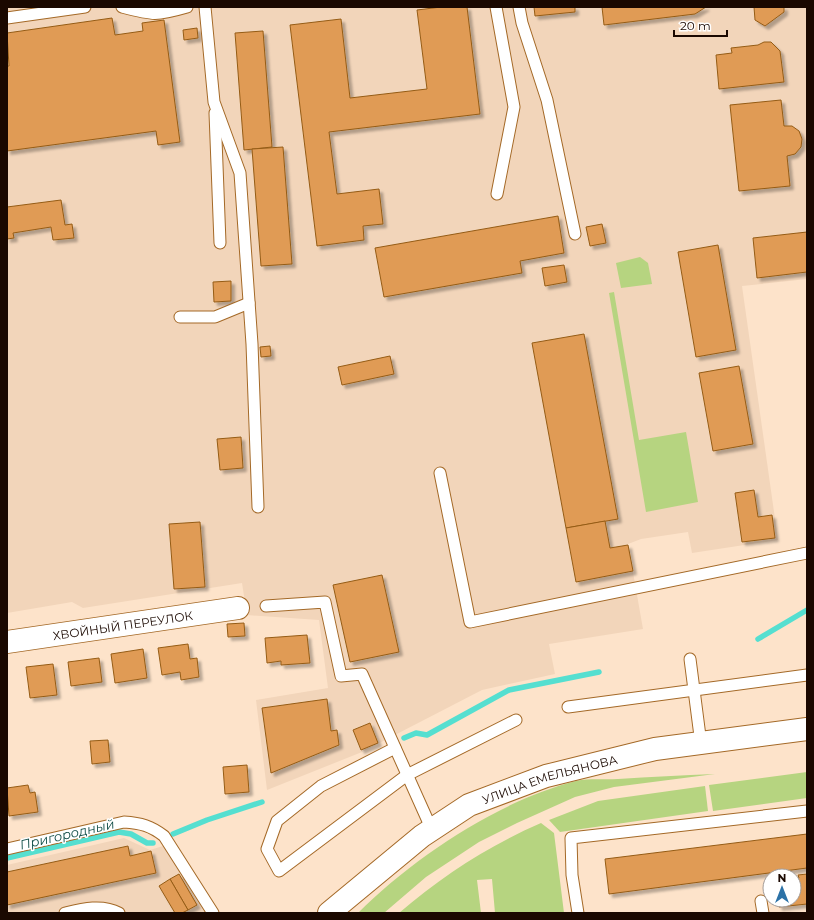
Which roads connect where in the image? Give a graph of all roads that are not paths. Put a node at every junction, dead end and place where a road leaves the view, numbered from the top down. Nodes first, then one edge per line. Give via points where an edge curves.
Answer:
1 (85, 7) edge
2 (122, 7) edge
3 (187, 7) edge
4 (205, 7) edge
5 (496, 7) edge
6 (519, 7) edge
7 (7, 18) edge
8 (214, 102) junction
9 (497, 194) dead end
10 (575, 234) dead end
11 (220, 243) dead end
12 (249, 303) junction
13 (180, 317) dead end
14 (440, 473) dead end
15 (258, 507) dead end
16 (807, 553) edge
17 (266, 606) dead end
18 (238, 608) dead end
19 (7, 642) edge
20 (690, 659) dead end
21 (807, 675) edge
22 (694, 690) junction
23 (568, 707) dead end
24 (516, 720) dead end
25 (807, 729) edge
26 (700, 744) junction
27 (395, 748) junction
28 (407, 776) junction
29 (807, 811) edge
30 (432, 830) junction
31 (7, 849) edge
32 (761, 902) dead end
33 (65, 913) edge
34 (119, 913) edge
35 (213, 913) edge
36 (329, 913) edge
37 (578, 913) edge
38 (763, 913) edge

1 - 7 lane
2 - 3 lane via 150,15
4 - 8 lane
5 - 9 lane via 514,107
6 - 10 lane via 547,100
8 - 11 lane
8 - 12 lane via 240,173
12 - 13 lane via 215,317
12 - 15 lane
14 - 16 lane via 470,622
17 - 27 lane via 325,602 342,676 362,674
18 - 19 main road, ХВОЙНЫЙ ПЕРЕУЛОК
20 - 22 lane
21 - 22 lane
22 - 23 lane
22 - 26 lane
24 - 28 lane
25 - 26 main road, УЛИЦА ЕМЕЛЬЯНОВА
26 - 30 main road, УЛИЦА ЕМЕЛЬЯНОВА via 655,749 546,776 469,806
27 - 28 lane
27 - 28 lane via 321,786 277,821 267,849 279,871
28 - 30 lane
29 - 37 lane via 572,838 572,875
30 - 36 main road, УЛИЦА ЕМЕЛЬЯНОВА via 366,880
31 - 35 lane via 124,822 139,823 153,828 164,836
32 - 38 lane
33 - 34 lane via 87,907

